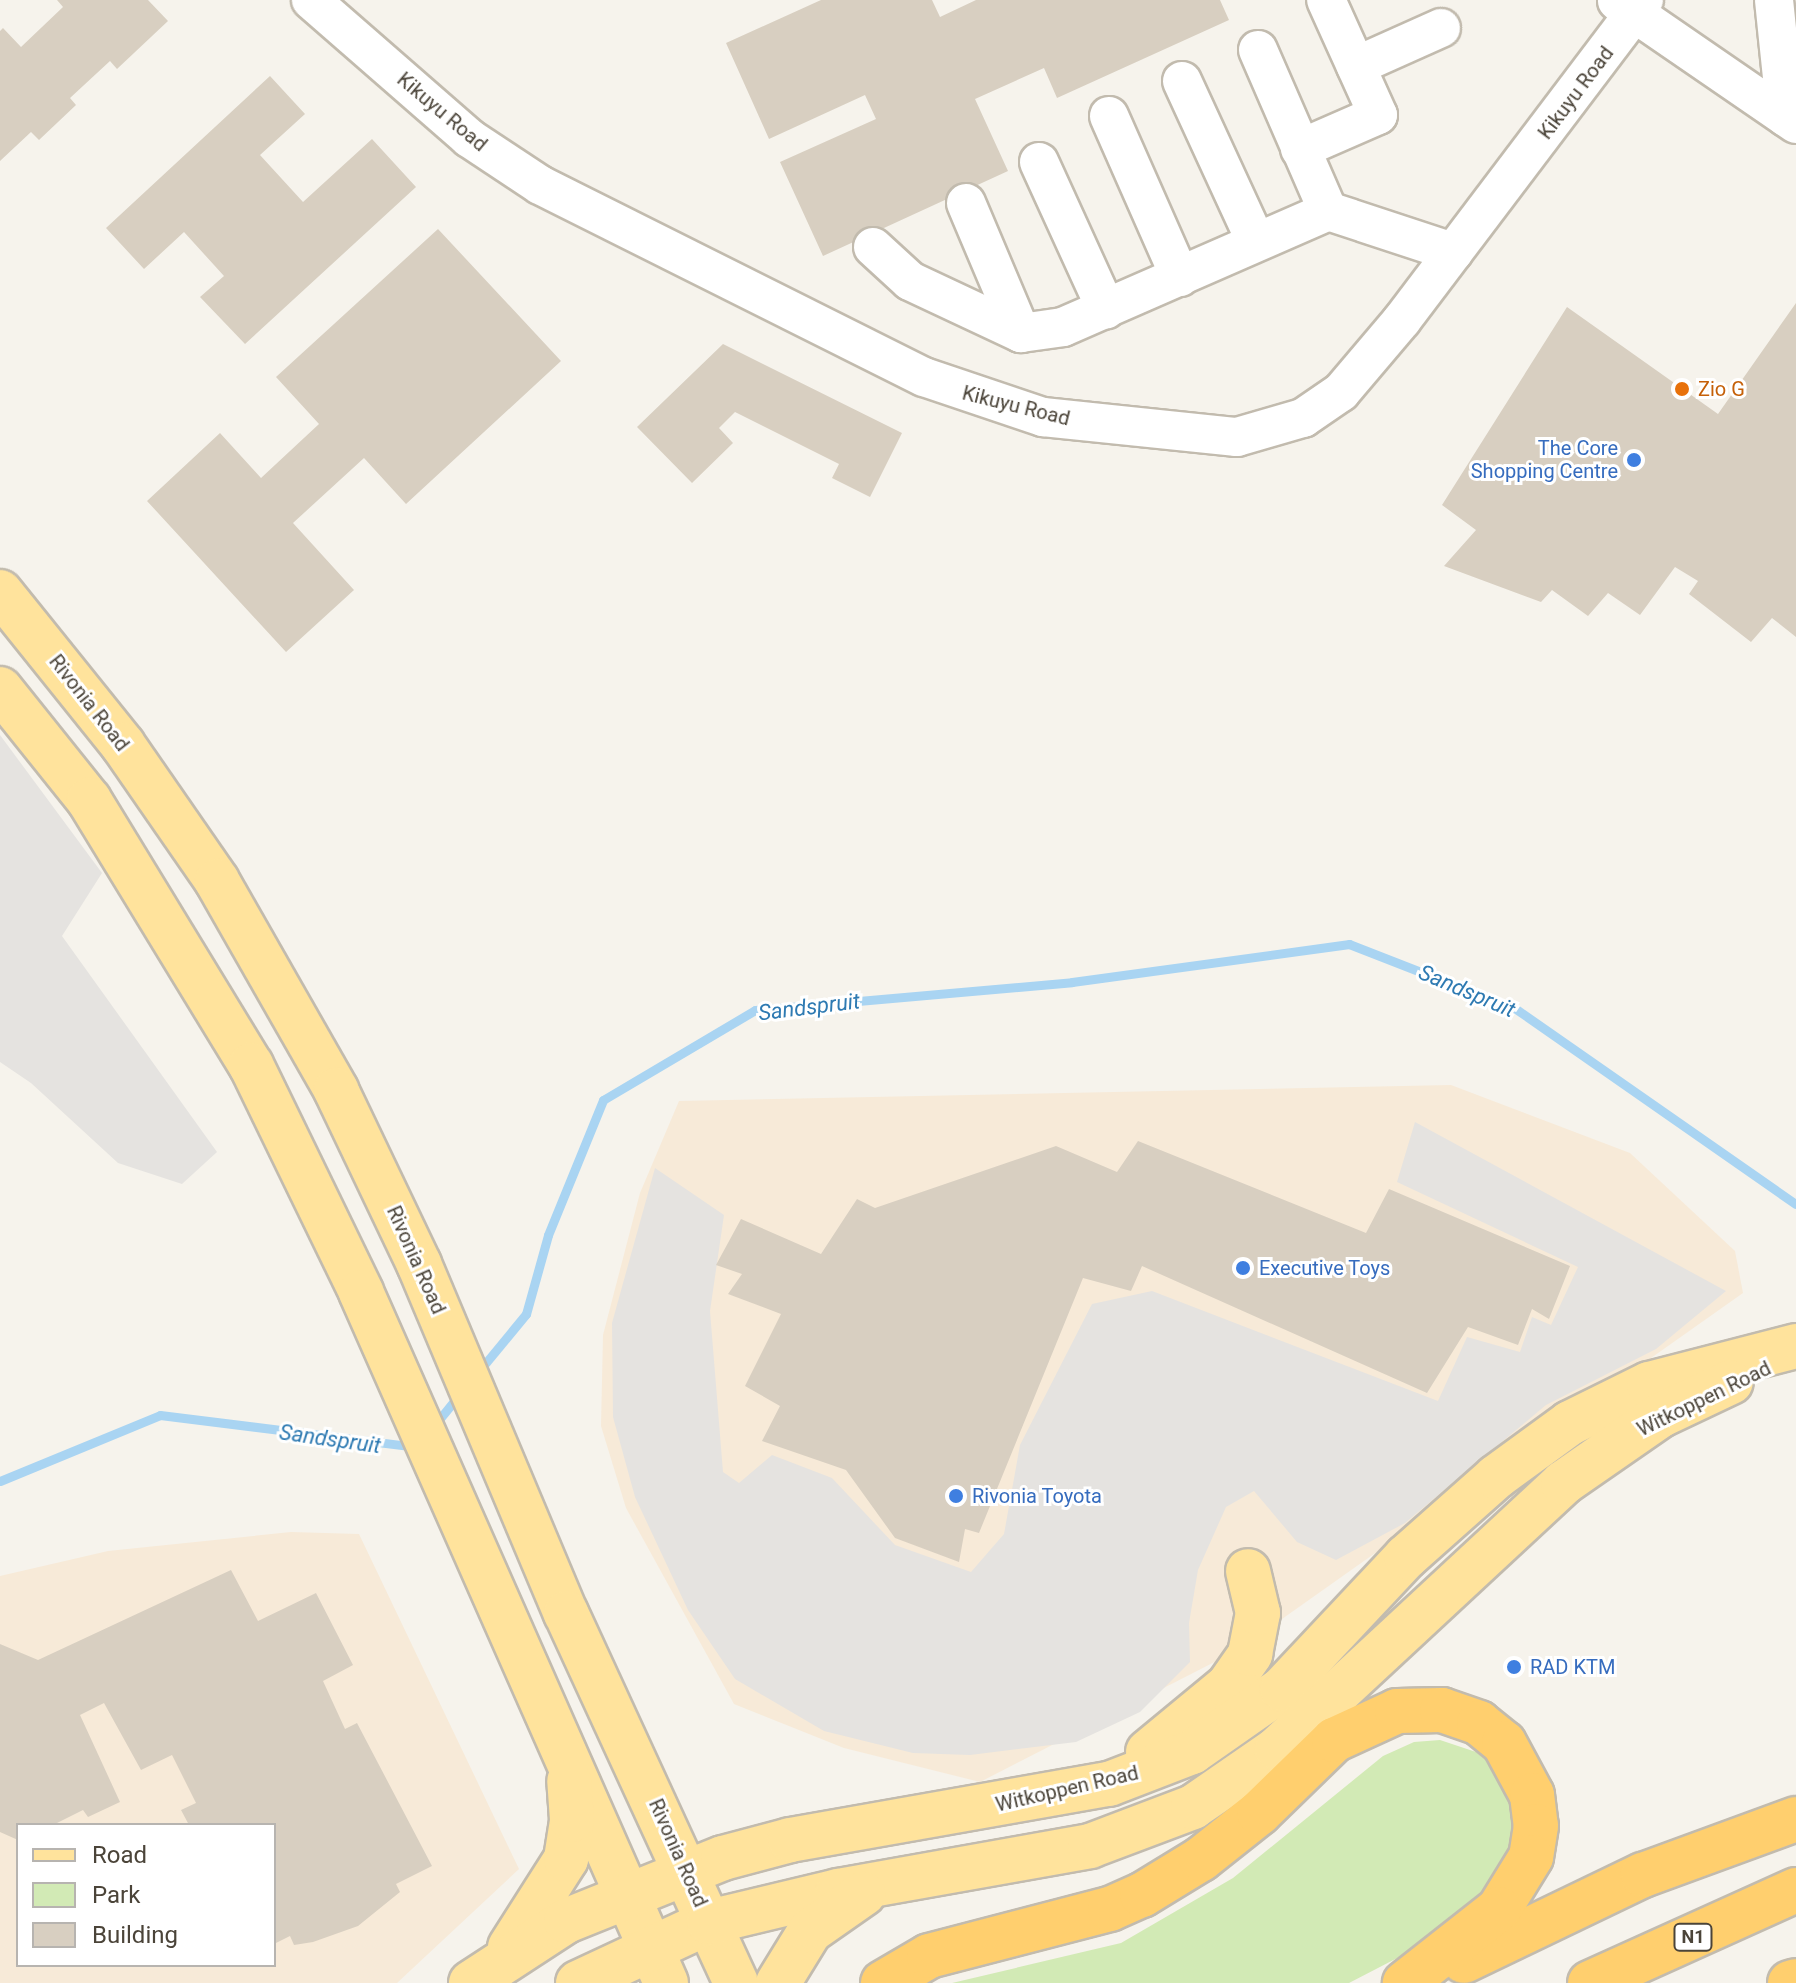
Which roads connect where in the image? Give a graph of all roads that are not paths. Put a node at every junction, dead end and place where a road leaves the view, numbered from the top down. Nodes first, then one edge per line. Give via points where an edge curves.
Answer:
1 (311, 0) edge
2 (1326, 0) edge
3 (1774, 0) edge
4 (1632, 4) edge
5 (1441, 28) dead end
6 (1258, 50) dead end
7 (1356, 66) junction
8 (1182, 81) dead end
9 (1109, 116) dead end
10 (1791, 121) edge
11 (1300, 149) junction
12 (1039, 162) dead end
13 (966, 203) dead end
14 (1328, 211) junction
15 (1256, 242) junction
16 (873, 247) dead end
17 (1453, 252) junction
18 (1180, 277) junction
19 (1106, 309) junction
20 (1021, 333) junction
21 (0, 592) edge
22 (0, 689) edge
23 (1796, 1346) edge
24 (1796, 1354) edge
25 (1248, 1571) dead end
26 (567, 1764) junction
27 (1109, 1784) junction
28 (1796, 1819) edge
29 (687, 1870) junction
30 (882, 1882) junction
31 (1796, 1890) edge
32 (627, 1893) junction
33 (709, 1922) junction
34 (658, 1964) edge
35 (486, 1971) edge
36 (1796, 1981) edge
37 (578, 1983) edge
38 (736, 1983) edge
39 (778, 1983) edge
40 (883, 1983) edge
41 (1405, 1983) edge
42 (1414, 1983) edge
43 (1590, 1983) edge
44 (1790, 1983) edge

1 - 17 street, Kikuyu Road via 469,138 540,185 924,377 1043,417 1237,437 1303,418 1341,392 1369,362
2 - 7 street
3 - 10 street
4 - 10 street
4 - 17 street, Kikuyu Road
5 - 7 street
6 - 11 street
7 - 11 street via 1378,115
8 - 15 street
9 - 18 street
11 - 14 street
12 - 19 street
13 - 20 street
14 - 15 street
14 - 17 street
15 - 18 street
16 - 20 street via 910,281
18 - 19 street
19 - 20 street via 1040,333
21 - 29 main road, Rivonia Road via 123,745 217,881 336,1090 419,1264 566,1613
22 - 26 main road via 89,800 251,1065 361,1292
23 - 27 main road, Witkoppen Road via 1649,1384 1570,1423 1496,1477 1406,1557 1262,1706 1192,1752
24 - 30 main road, Witkoppen Road via 1661,1415 1563,1483 1277,1749 1216,1795 1172,1818 1090,1846
25 - 27 main road via 1257,1634 1241,1670 1207,1705
26 - 32 main road
26 - 35 main road via 572,1820 566,1859
27 - 29 main road, Witkoppen Road via 790,1840
28 - 42 highway via 1643,1875
29 - 32 main road, Witkoppen Road
29 - 33 main road, Rivonia Road
30 - 33 main road, Witkoppen Road
30 - 39 main road via 810,1931
31 - 43 highway, N1
32 - 34 main road
32 - 35 main road, Witkoppen Road
33 - 34 main road, Witkoppen Road
33 - 38 main road, Rivonia Road
34 - 37 main road, Witkoppen Road
36 - 44 highway
40 - 41 highway via 929,1956 1110,1909 1142,1895 1236,1832 1334,1740 1397,1711 1442,1710 1479,1723 1504,1743 1532,1795 1536,1826 1531,1857 1499,1909

